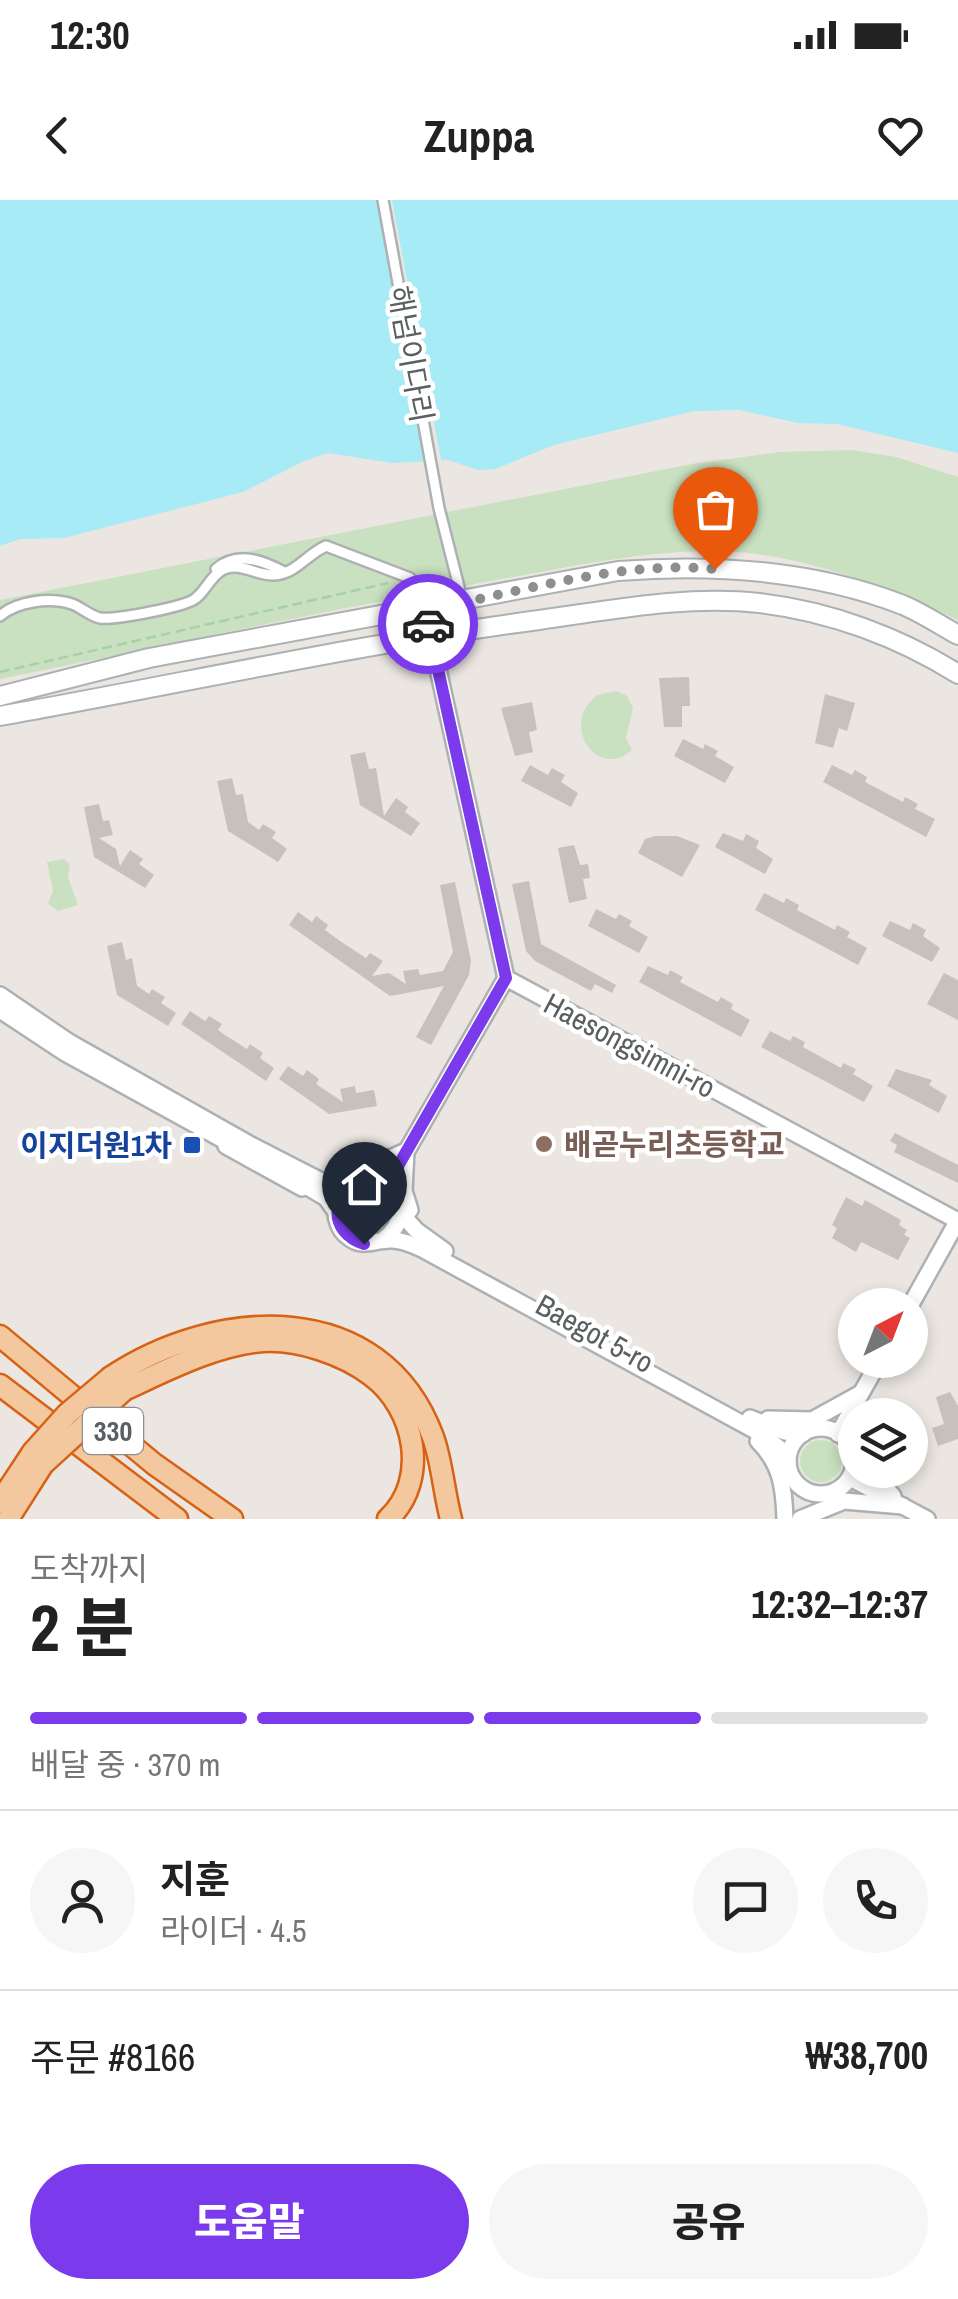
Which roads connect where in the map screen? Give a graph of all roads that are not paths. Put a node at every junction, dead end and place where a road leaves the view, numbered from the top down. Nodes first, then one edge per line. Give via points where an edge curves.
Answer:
1 (383, 200) edge
2 (410, 578) road end
3 (463, 603) junction
4 (424, 610) junction
5 (0, 616) edge
6 (431, 634) junction
7 (958, 635) edge
8 (958, 674) edge
9 (0, 696) edge
10 (0, 716) edge
11 (506, 978) junction
12 (0, 995) edge
13 (0, 1010) edge
14 (187, 1115) junction
15 (406, 1152) junction
16 (352, 1185) junction
17 (386, 1187) junction
18 (399, 1211) junction
19 (336, 1212) junction
20 (958, 1222) edge
21 (383, 1240) junction
22 (456, 1262) junction
23 (920, 1288) edge
24 (0, 1336) edge
25 (869, 1378) edge
26 (118, 1383) junction
27 (0, 1386) edge
28 (861, 1392) junction
29 (858, 1398) edge
30 (860, 1398) edge
31 (739, 1417) junction
32 (803, 1434) junction
33 (838, 1434) edge
34 (38, 1458) junction
35 (788, 1462) junction
36 (154, 1464) junction
37 (839, 1488) edge
38 (869, 1488) edge
39 (887, 1488) edge
40 (804, 1490) junction
41 (0, 1502) edge
42 (903, 1506) junction
43 (8, 1519) edge
44 (177, 1519) edge
45 (232, 1519) edge
46 (246, 1519) edge
47 (388, 1519) edge
48 (451, 1519) edge
49 (787, 1519) edge
50 (800, 1519) edge
51 (927, 1519) edge

1 - 3 street, 해넘이다리
2 - 5 street via 326,546 285,573 245,558 226,561 182,606 100,618 52,600 11,606
3 - 4 main road
3 - 7 main road via 618,572 685,566 839,586 904,606
4 - 6 street
4 - 9 main road via 149,658
6 - 8 main road via 676,602 760,603 850,622
6 - 10 main road
6 - 11 street
11 - 15 street
11 - 20 street, Haesongsimni-ro
12 - 14 street, Baegot 5-ro
13 - 14 street, Baegot 5-ro via 51,1045
14 - 15 street via 322,1175 352,1176
14 - 16 street, Baegot 5-ro via 334,1186
14 - 19 street, Baegot 5-ro via 319,1192
14 - 22 street, Baegot 5-ro via 316,1198 350,1250 404,1250
15 - 17 street
15 - 22 street via 404,1191 413,1218
16 - 17 street, Baegot 5-ro
16 - 19 street
17 - 18 street, Baegot 5-ro
18 - 21 street
18 - 22 street, Baegot 5-ro
19 - 21 street, Baegot 5-ro via 340,1228 354,1241
20 - 23 street
21 - 22 street, Baegot 5-ro
22 - 31 street, Baegot 5-ro
24 - 36 highway, 330
25 - 28 street
26 - 34 highway, bridge
26 - 47 highway via 263,1341 316,1347 373,1376 404,1416 413,1468
26 - 48 highway via 134,1361 204,1332 270,1324 319,1330 400,1380 433,1436
27 - 44 highway, 330
28 - 29 street
28 - 30 street
28 - 31 street via 812,1420
31 - 32 street, Baegot 5-ro
31 - 35 street, Baegot 5-ro
31 - 49 street via 778,1466
32 - 33 street, Baegot 5-ro via 822,1428
32 - 35 street
34 - 41 highway
34 - 43 highway
35 - 40 street, Baegot 5-ro
36 - 45 highway, 330
36 - 46 highway
37 - 40 street via 824,1494
38 - 42 street
39 - 42 street
40 - 49 street
42 - 50 street via 844,1501
42 - 51 street

